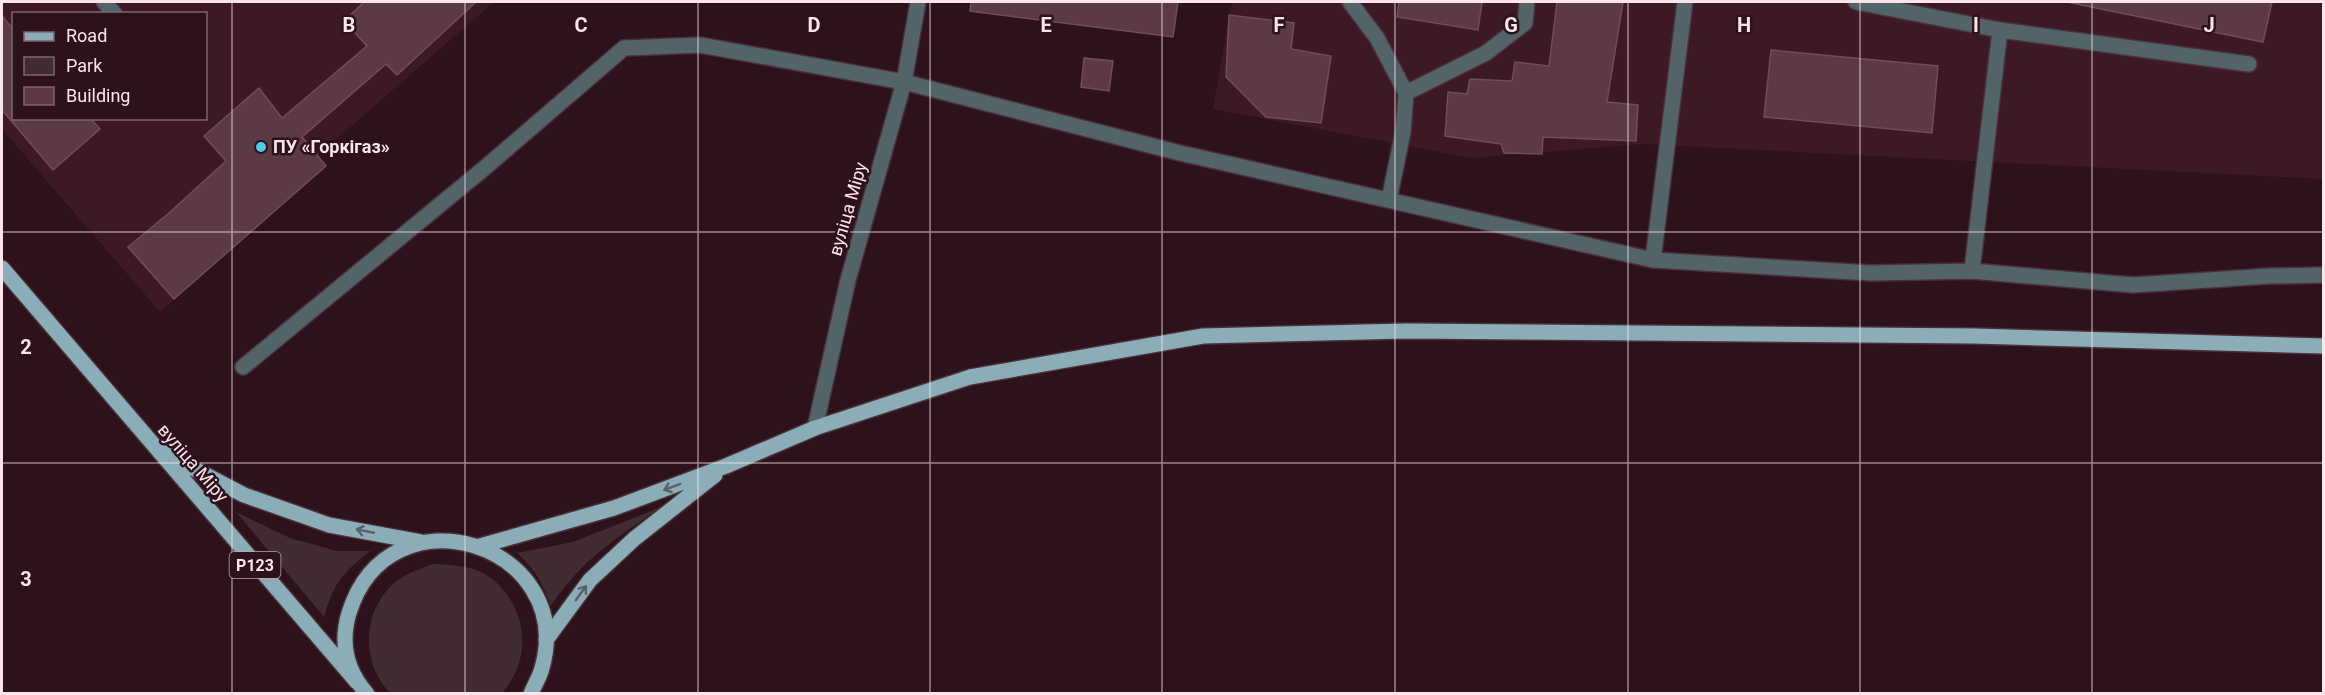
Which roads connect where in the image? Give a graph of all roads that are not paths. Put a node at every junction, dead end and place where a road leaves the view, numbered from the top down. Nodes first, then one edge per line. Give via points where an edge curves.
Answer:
1 (918, 2) edge
2 (1350, 2) edge
3 (1527, 2) edge
4 (1685, 2) edge
5 (1856, 2) edge
6 (2000, 30) junction
7 (2249, 64) dead end
8 (904, 82) junction
9 (1406, 93) junction
10 (1389, 200) junction
11 (1653, 260) junction
12 (2, 268) edge
13 (1972, 271) junction
14 (2324, 275) edge
15 (2324, 346) edge
16 (243, 367) dead end
17 (815, 428) junction
18 (154, 448) junction
19 (726, 466) junction
20 (422, 542) junction
21 (480, 546) junction
22 (546, 640) junction
23 (362, 688) edge
24 (531, 693) edge

1 - 8 street, вуліца Міру
2 - 9 street via 1377,38
3 - 9 street via 1525,23 1486,53
4 - 11 street
5 - 6 street
6 - 7 street
6 - 13 street
8 - 10 street via 1180,153
8 - 16 street via 700,45 624,48
8 - 17 street, вуліца Міру via 848,280
9 - 10 street via 1403,132
10 - 11 street
11 - 13 street via 1871,273
12 - 18 main road, вуліца Міру / Р123
13 - 14 street via 2133,285
15 - 17 main road via 1962,336 1406,331 1203,336 970,377
17 - 19 main road
20 -> 18 main road via 329,525 244,495
18 - 23 main road, вуліца Міру / Р123
19 -> 21 main road via 614,508
22 -> 19 main road via 590,580 634,539
20 - 21 main road via 452,540
20 - 23 main road via 394,554 371,572 354,597 345,626 345,656
21 - 22 main road via 507,561 528,583 541,610
22 - 24 main road via 542,669

